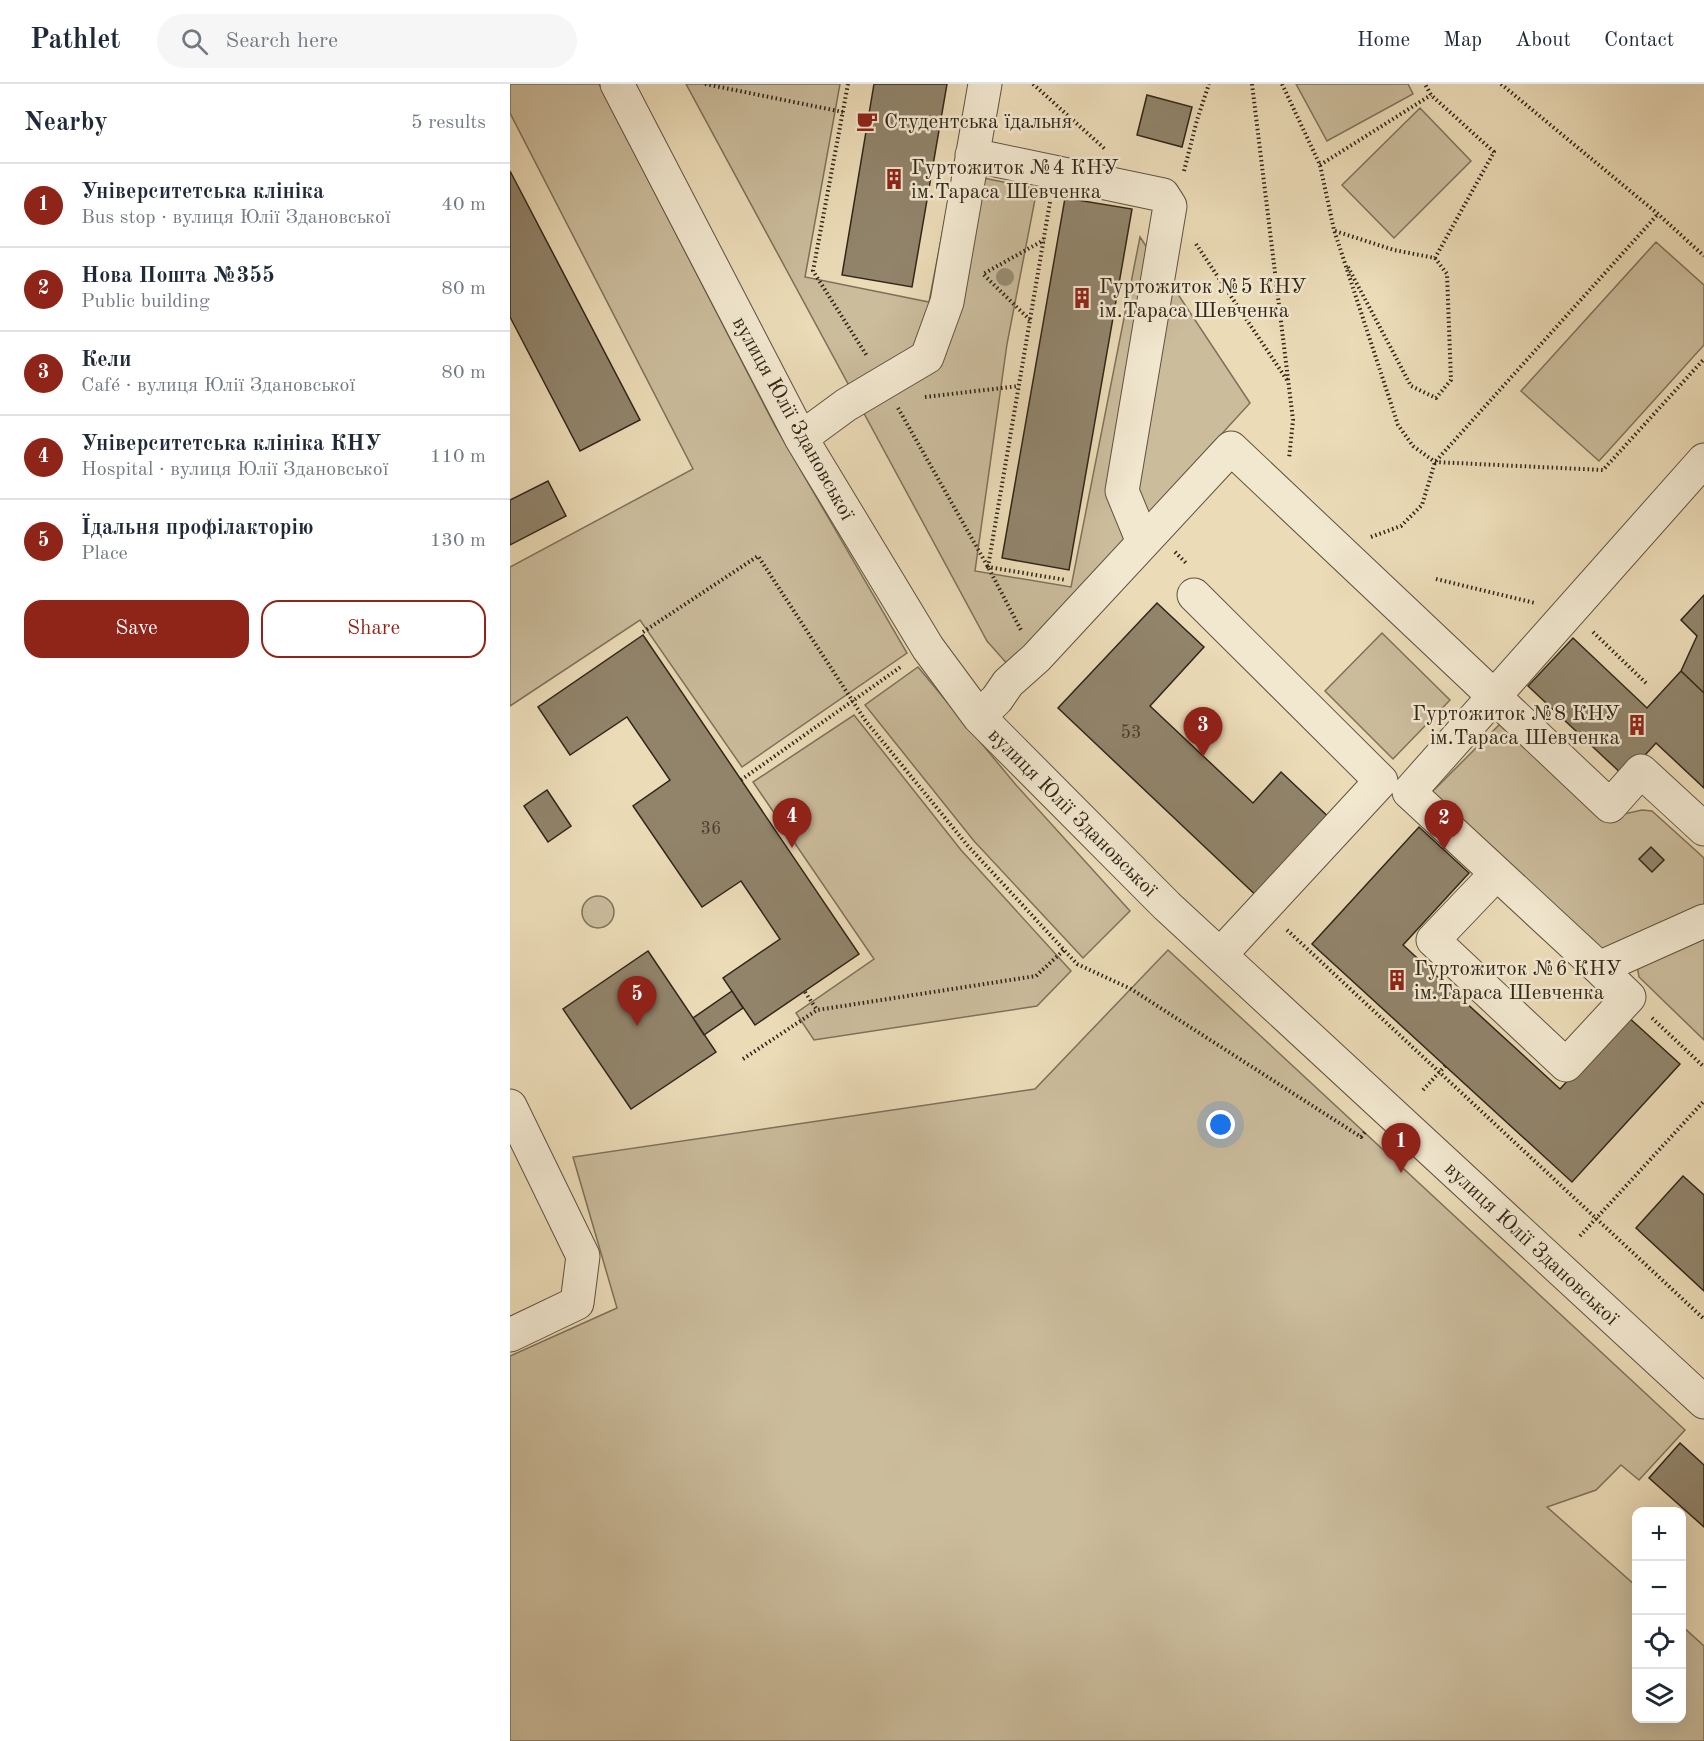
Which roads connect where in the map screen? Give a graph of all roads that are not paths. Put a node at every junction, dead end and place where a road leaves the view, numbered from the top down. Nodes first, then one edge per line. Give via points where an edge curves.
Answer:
1 (985, 84) edge
2 (629, 88) edge
3 (972, 155) junction
4 (801, 438) junction
5 (1704, 460) edge
6 (1143, 542) junction
7 (1194, 595) road end
8 (1496, 696) junction
9 (979, 717) junction
10 (1704, 829) edge
11 (1496, 874) junction
12 (1704, 921) edge
13 (1220, 955) junction
14 (1599, 968) junction
15 (510, 1106) edge
16 (510, 1335) edge
17 (1704, 1402) edge

1 - 3 street
2 - 4 street, вулиця Юлії Здановської
3 - 4 street via 947,302 927,357 888,392 846,405
3 - 6 street via 1167,200 1122,491
4 - 9 street, вулиця Юлії Здановської via 928,648
5 - 8 street
6 - 8 street via 1231,448
6 - 9 street
7 - 13 street via 1381,781
8 - 10 street via 1610,806 1641,771
8 - 11 street via 1409,792
9 - 13 street, вулиця Юлії Здановської
11 - 14 street
11 - 14 street via 1433,940 1566,1065 1629,997
12 - 14 street
13 - 17 street, вулиця Юлії Здановської
15 - 16 street via 583,1256 578,1303

